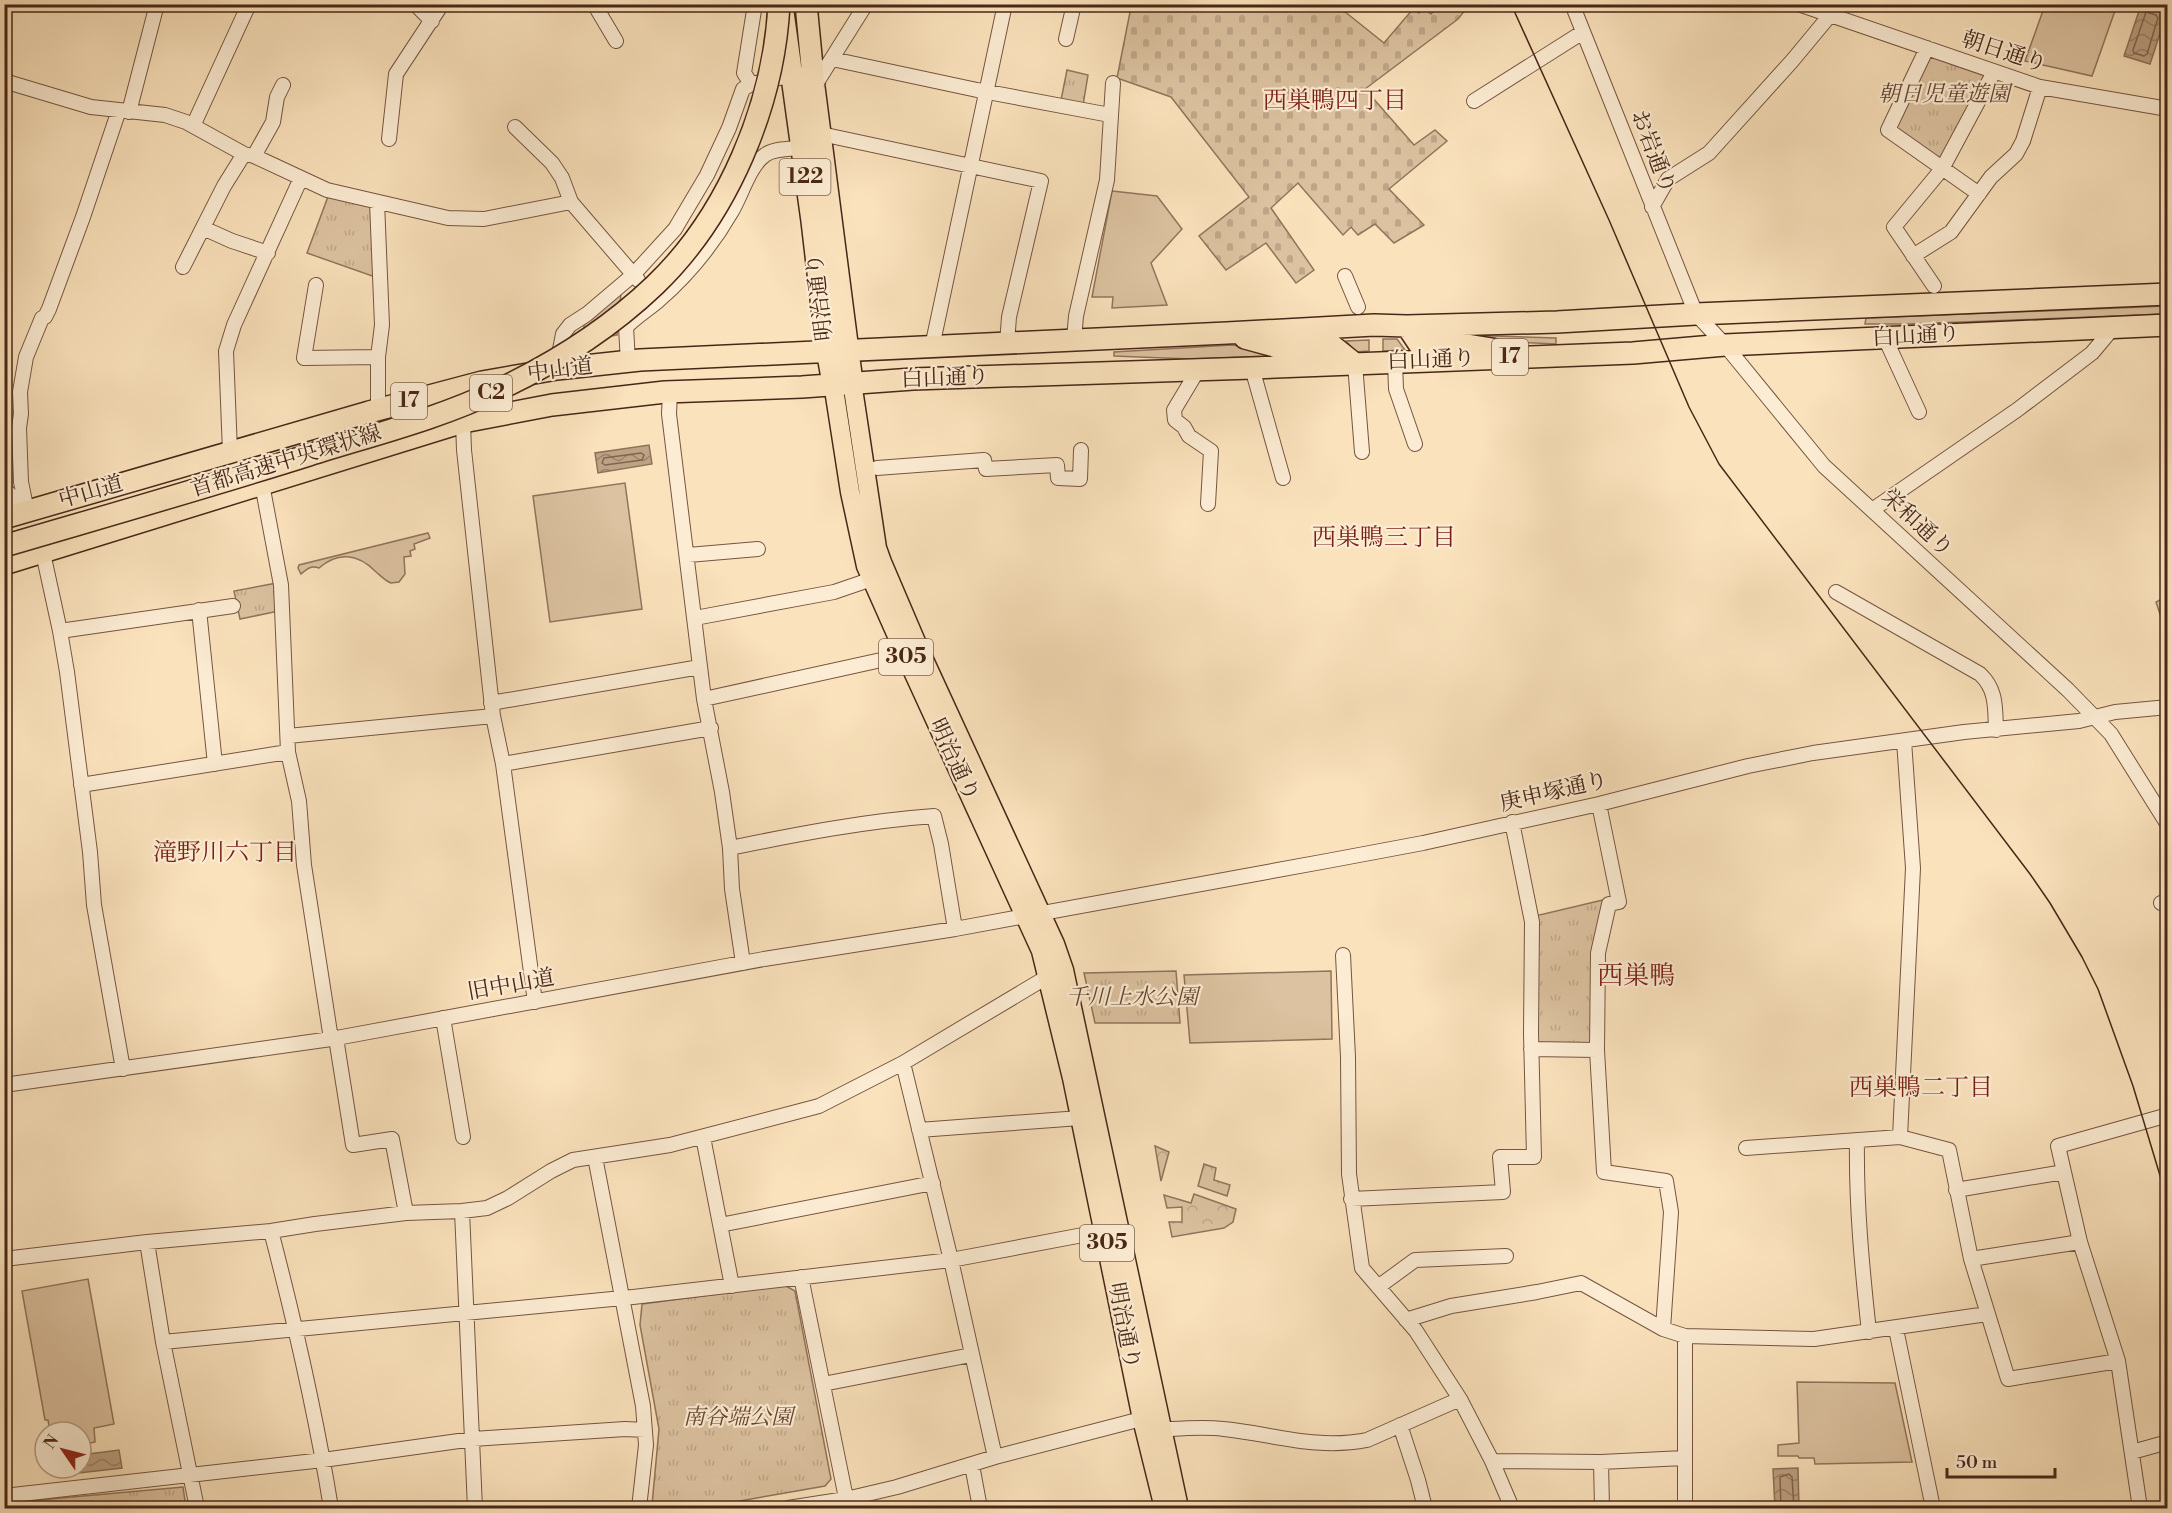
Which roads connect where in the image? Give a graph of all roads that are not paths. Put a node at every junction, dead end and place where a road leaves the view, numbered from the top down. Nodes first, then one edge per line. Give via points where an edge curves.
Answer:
1 (157, 4) edge
2 (249, 4) edge
3 (415, 4) edge
4 (442, 4) edge
5 (594, 4) edge
6 (755, 4) edge
7 (778, 4) edge
8 (806, 4) edge
9 (866, 4) edge
10 (1005, 4) edge
11 (1074, 4) edge
12 (1572, 4) edge
13 (1798, 4) edge
14 (1831, 14) junction
15 (432, 21) junction
16 (1583, 32) junction
17 (1066, 39) dead end
18 (616, 41) dead end
19 (1927, 48) junction
20 (832, 59) junction
21 (1994, 72) junction
22 (790, 75) junction
23 (813, 79) junction
24 (4, 81) edge
25 (1113, 82) dead end
26 (752, 84) junction
27 (283, 85) dead end
28 (2040, 87) junction
29 (987, 92) junction
30 (1474, 101) dead end
31 (2168, 108) edge
32 (124, 111) junction
33 (1110, 116) junction
34 (193, 126) junction
35 (516, 126) dead end
36 (821, 134) junction
37 (389, 139) dead end
38 (801, 148) junction
39 (249, 155) junction
40 (970, 166) junction
41 (1942, 169) junction
42 (707, 176) junction
43 (301, 178) junction
44 (744, 187) junction
45 (1979, 194) junction
46 (376, 202) junction
47 (571, 202) junction
48 (1652, 207) junction
49 (203, 228) junction
50 (268, 253) junction
51 (1913, 256) junction
52 (183, 267) dead end
53 (633, 275) junction
54 (1345, 276) dead end
55 (316, 285) dead end
56 (1934, 286) dead end
57 (2168, 294) edge
58 (656, 302) junction
59 (1358, 307) dead end
60 (1696, 314) junction
61 (2168, 325) edge
62 (1407, 326) junction
63 (2113, 328) junction
64 (1227, 333) junction
65 (1885, 338) junction
66 (1074, 339) junction
67 (1007, 344) junction
68 (1725, 345) junction
69 (932, 347) junction
70 (837, 350) junction
71 (1531, 356) junction
72 (378, 357) junction
73 (628, 362) junction
74 (1395, 362) junction
75 (1356, 364) junction
76 (1252, 368) junction
77 (557, 369) junction
78 (1198, 370) junction
79 (842, 383) junction
80 (802, 387) joint
81 (670, 392) junction
82 (378, 409) junction
83 (1919, 412) dead end
84 (463, 422) junction
85 (1415, 444) dead end
86 (1081, 450) dead end
87 (230, 452) junction
88 (1362, 452) dead end
89 (876, 468) dead end
90 (1283, 478) dead end
91 (262, 484) junction
92 (4, 489) edge
93 (1208, 504) dead end
94 (1872, 510) junction
95 (27, 511) junction
96 (4, 518) edge
97 (4, 545) edge
98 (758, 549) dead end
99 (43, 553) junction
100 (688, 555) junction
101 (4, 564) edge
102 (872, 579) junction
103 (1836, 592) dead end
104 (233, 606) dead end
105 (199, 610) junction
106 (695, 618) junction
107 (60, 631) junction
108 (912, 653) junction
109 (700, 667) junction
110 (704, 699) junction
111 (2168, 706) edge
112 (492, 710) junction
113 (2094, 717) junction
114 (711, 728) junction
115 (1996, 730) junction
116 (288, 736) junction
117 (1904, 741) junction
118 (288, 752) junction
119 (215, 764) junction
120 (503, 764) junction
121 (81, 785) junction
122 (1599, 804) junction
123 (1512, 822) junction
124 (2168, 825) edge
125 (730, 848) junction
126 (1032, 915) junction
127 (955, 929) junction
128 (1343, 955) dead end
129 (742, 963) junction
130 (1047, 977) junction
131 (535, 1002) junction
132 (443, 1018) junction
133 (334, 1038) junction
134 (1531, 1049) junction
135 (1597, 1050) junction
136 (903, 1063) junction
137 (123, 1069) junction
138 (4, 1085) edge
139 (2161, 1117) dead end
140 (1080, 1118) junction
141 (919, 1130) junction
142 (463, 1137) dead end
143 (703, 1137) junction
144 (1900, 1137) junction
145 (1857, 1140) junction
146 (1746, 1148) dead end
147 (596, 1157) junction
148 (2064, 1172) junction
149 (933, 1183) junction
150 (1956, 1190) junction
151 (1351, 1199) junction
152 (462, 1211) junction
153 (406, 1213) junction
154 (720, 1225) junction
155 (271, 1231) junction
156 (1104, 1231) junction
157 (147, 1242) junction
158 (2080, 1242) junction
159 (1506, 1256) dead end
160 (4, 1259) edge
161 (1971, 1259) junction
162 (951, 1260) junction
163 (801, 1277) junction
164 (732, 1286) junction
165 (1378, 1287) junction
166 (622, 1298) junction
167 (466, 1311) junction
168 (1987, 1314) junction
169 (1406, 1320) junction
170 (296, 1329) junction
171 (1664, 1329) junction
172 (1896, 1329) junction
173 (1869, 1332) junction
174 (1685, 1336) junction
175 (163, 1342) junction
176 (971, 1355) junction
177 (2118, 1361) junction
178 (823, 1384) junction
179 (1460, 1400) junction
180 (1153, 1423) junction
181 (1400, 1425) junction
182 (645, 1430) junction
183 (472, 1439) junction
184 (2168, 1442) edge
185 (2132, 1452) junction
186 (995, 1457) junction
187 (1684, 1458) junction
188 (323, 1460) junction
189 (1492, 1461) junction
190 (1601, 1462) junction
191 (972, 1464) junction
192 (190, 1474) junction
193 (4, 1496) edge
194 (847, 1504) edge
195 (197, 1509) edge
196 (331, 1509) edge
197 (475, 1509) edge
198 (639, 1509) edge
199 (788, 1509) edge
200 (980, 1509) edge
201 (1164, 1509) edge
202 (1179, 1509) edge
203 (1425, 1509) edge
204 (1512, 1509) edge
205 (1602, 1509) edge
206 (1685, 1509) edge
207 (1933, 1509) edge
208 (2140, 1509) edge

1 - 32 street
2 - 34 street
3 - 15 street
4 - 15 street
5 - 18 street
6 - 26 street via 744,73
7 - 22 highway, 明治通り / 122
7 - 97 highway, 首都高速中央環状線 / C2, bridge via 758,103 740,151 714,201 654,280 578,342 526,372 444,408
8 - 23 highway, 明治通り / 122
9 - 20 street
10 - 29 street
11 - 17 street
12 - 16 street, お岩通り
13 - 14 street, 朝日通り
14 - 19 street, 朝日通り
14 - 48 street via 1709,153 1668,179
15 - 37 street via 396,74
16 - 30 street
16 - 48 street, お岩通り
19 - 21 street, 朝日通り
19 - 41 street via 1888,130
20 - 23 street
20 - 29 street
21 - 28 street, 朝日通り
21 - 41 street
22 - 23 street
22 - 26 street
22 - 38 highway, 明治通り / 122
23 - 36 highway, 明治通り / 122
24 - 32 street via 91,106
25 - 33 street
26 - 42 street via 743,89
27 - 39 street via 273,122
28 - 31 street, 朝日通り
28 - 45 street via 2023,141
29 - 33 street
29 - 40 street
32 - 34 street via 165,115
32 - 95 street via 49,309 26,357 19,428 21,482
33 - 66 street via 1107,180
34 - 39 street
35 - 47 street via 552,163
36 - 40 street
36 - 70 highway, 明治通り / 122
38 - 44 street via 765,154
38 - 70 highway, 明治通り / 122
39 - 43 street
39 - 49 street via 224,186
40 - 67 street via 1041,181 1009,317
40 - 69 street
41 - 45 street
41 - 51 street via 1893,227
42 - 44 street
42 - 53 street via 675,228
43 - 46 street via 327,190
43 - 50 street
44 - 58 street via 698,260
45 - 51 street via 1951,232
46 - 47 street via 448,218 484,219
46 - 72 street via 381,284
47 - 53 street
48 - 60 street, お岩通り
49 - 50 street
49 - 52 street
50 - 87 street via 226,351
51 - 56 street
53 - 58 street
53 - 77 street via 570,325 563,334
54 - 59 street
55 - 72 street via 304,358
57 - 60 highway, 白山通り / 17
58 - 73 street via 626,327
60 - 62 highway, 白山通り / 17
60 - 68 street, 栄和通り
61 - 63 highway, 白山通り / 17
62 - 64 highway, 白山通り / 17
62 - 71 highway via 1419,344 1461,344
63 - 65 highway, 白山通り / 17
63 - 94 street via 2092,353 2017,410
64 - 66 highway, 白山通り / 17
64 - 75 highway via 1278,347 1330,344
65 - 68 highway, 白山通り / 17
65 - 83 street
66 - 67 highway, 白山通り / 17
67 - 69 highway, 白山通り / 17
68 - 71 highway, 白山通り / 17
68 - 94 street, 栄和通り via 1824,466
69 - 70 highway, 白山通り / 17
70 - 73 highway, 中山道 / 17
70 - 79 highway, 明治通り / 122
71 - 74 highway, 白山通り / 17
72 - 82 street
73 - 77 highway, 中山道 / 17
74 - 75 highway, 白山通り / 17
74 - 85 street via 1396,389
75 - 76 highway, 白山通り / 17
75 - 88 street
76 - 78 highway, 白山通り / 17
76 - 90 street
77 - 82 highway, 中山道 / 17 via 482,382
78 - 79 highway, 白山通り / 17
78 - 93 street via 1174,410 1175,420 1189,436 1212,451
79 - 80 highway, 白山通り / 17
79 - 102 main road, 明治通り / 305 via 850,492
79 - 108 main road, 明治通り / 305 via 877,548
80 - 81 highway, 中山道 / 17
81 - 84 highway, 中山道 / 17 via 552,405
81 - 100 street via 669,414
82 - 87 highway, 中山道 / 17
84 - 91 highway, 中山道 / 17
84 - 112 street
86 - 89 street via 1080,478 1058,478 1057,465 986,469 984,460
87 - 95 highway, 中山道 / 17
91 - 99 highway, 中山道 / 17
91 - 116 street via 281,585
92 - 95 street
94 - 113 street, 栄和通り
95 - 96 highway, 中山道 / 17
98 - 100 street
99 - 101 highway, 中山道 / 17
99 - 107 street
100 - 106 street
102 - 106 street via 834,592
102 - 108 main road, 明治通り / 305
103 - 115 street via 1980,674 1994,693
104 - 105 street
105 - 107 street
105 - 119 street
106 - 109 street
107 - 121 street
108 - 110 street
108 - 126 main road, 明治通り / 305
109 - 110 street
109 - 112 street
110 - 114 street
111 - 113 street, 庚申塚通り
112 - 116 street
112 - 120 street
113 - 115 street, 庚申塚通り
113 - 124 street, 栄和通り via 2111,734
114 - 120 street
114 - 125 street
115 - 117 street, 庚申塚通り
116 - 118 street
117 - 122 street, 庚申塚通り via 1748,766
117 - 144 street via 1913,868
118 - 119 street
118 - 133 street via 299,801 304,865
119 - 121 street
120 - 131 street
121 - 137 street via 94,905
122 - 123 street, 庚申塚通り
122 - 135 street via 1619,902 1609,904 1598,953
123 - 126 street, 庚申塚通り via 1412,845
123 - 134 street via 1532,922
125 - 127 street via 809,832 934,816
125 - 129 street
126 - 127 street, 旧中山道
126 - 130 main road, 明治通り / 305
126 - 180 main road, 明治通り / 305 via 1064,970
127 - 129 street, 旧中山道
128 - 151 street
129 - 131 street, 旧中山道
130 - 136 street
130 - 140 main road, 明治通り / 305
131 - 132 street, 旧中山道
132 - 133 street, 旧中山道
132 - 142 street
133 - 137 street, 旧中山道
133 - 153 street via 353,1145 392,1139
134 - 135 street
134 - 151 street via 1534,1157 1500,1157 1503,1192
135 - 171 street via 1604,1172 1666,1181 1671,1212
136 - 141 street
136 - 143 street via 819,1107
137 - 138 street, 旧中山道
139 - 148 street via 2058,1146
140 - 141 street
140 - 156 main road, 明治通り / 305
141 - 149 street
143 - 147 street
143 - 154 street
144 - 145 street
144 - 150 street via 1949,1150
145 - 146 street
145 - 173 street via 1858,1238
147 - 152 street via 573,1160 487,1208
147 - 166 street
148 - 150 street
148 - 158 street
149 - 154 street
149 - 162 street
150 - 161 street
151 - 165 street via 1362,1269
152 - 153 street
152 - 167 street
153 - 155 street
154 - 164 street
155 - 157 street
155 - 170 street
156 - 162 street
156 - 180 main road, 明治通り / 305
157 - 160 street
157 - 175 street
158 - 161 street
158 - 177 street
159 - 165 street via 1415,1260
161 - 168 street
162 - 163 street
162 - 176 street
163 - 164 street
163 - 178 street
164 - 166 street
165 - 169 street
166 - 167 street
166 - 182 street
167 - 170 street
167 - 183 street
168 - 172 street
168 - 177 street via 2008,1379
169 - 171 street via 1451,1306 1581,1283
169 - 179 street
170 - 175 street
170 - 188 street
171 - 174 street
172 - 173 street
172 - 207 street
173 - 174 street via 1814,1338
174 - 187 street
175 - 192 street
176 - 178 street
176 - 186 street
177 - 185 street
178 - 194 street
179 - 181 street
179 - 189 street
180 - 181 street via 1224,1429 1300,1442 1368,1440
180 - 186 street
180 - 201 main road, 明治通り / 305
180 - 202 main road, 明治通り / 305
181 - 203 street
182 - 183 street
182 - 198 street
183 - 188 street
183 - 197 street
184 - 185 street
185 - 208 street
186 - 191 street
187 - 190 street
187 - 206 street
188 - 192 street
188 - 196 street
189 - 190 street
189 - 204 street
190 - 205 street
191 - 194 street
191 - 200 street
192 - 193 street
192 - 195 street
194 - 199 street

